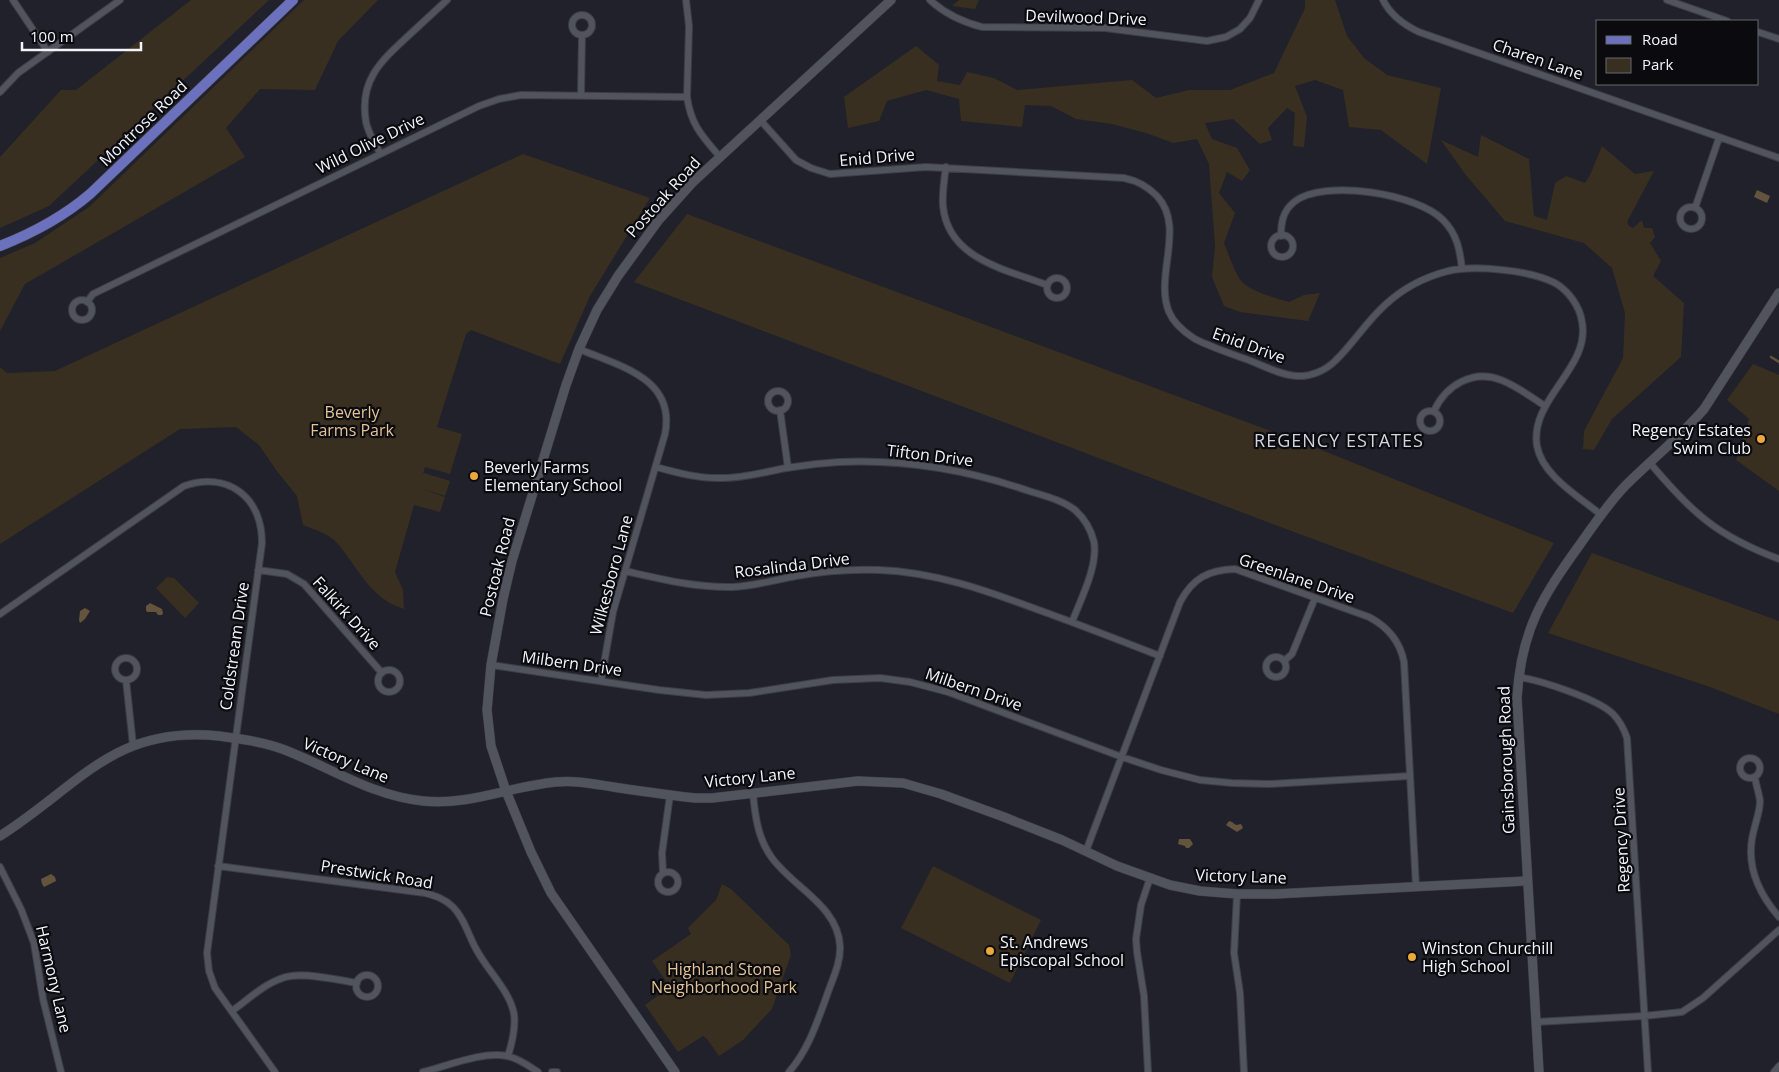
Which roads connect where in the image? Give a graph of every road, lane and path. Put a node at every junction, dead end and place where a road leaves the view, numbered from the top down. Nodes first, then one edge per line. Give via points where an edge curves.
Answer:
1 (13, 0) edge
2 (120, 0) edge
3 (293, 0) edge
4 (447, 0) edge
5 (686, 0) edge
6 (891, 0) edge
7 (930, 0) edge
8 (1259, 0) edge
9 (1384, 0) edge
10 (1667, 0) edge
11 (1724, 20) edge
12 (1759, 32) edge
13 (582, 34) dead end
14 (1779, 39) edge
15 (48, 52) junction
16 (0, 92) edge
17 (581, 95) junction
18 (687, 97) junction
19 (760, 121) junction
20 (1719, 138) junction
21 (380, 153) junction
22 (720, 157) junction
23 (1779, 158) edge
24 (946, 167) junction
25 (1695, 208) dead end
26 (1281, 236) dead end
27 (0, 246) edge
28 (1462, 269) junction
29 (1047, 285) dead end
30 (1779, 293) edge
31 (87, 302) dead end
32 (579, 349) junction
33 (1545, 406) junction
34 (780, 410) dead end
35 (1434, 411) dead end
36 (1650, 463) junction
37 (656, 467) junction
38 (788, 468) junction
39 (1600, 514) junction
40 (1779, 559) edge
41 (258, 570) junction
42 (625, 570) junction
43 (1315, 598) junction
44 (0, 614) edge
45 (1072, 622) junction
46 (1160, 656) junction
47 (1284, 661) dead end
48 (491, 665) junction
49 (382, 673) dead end
50 (1518, 677) junction
51 (126, 680) dead end
52 (601, 681) junction
53 (235, 738) junction
54 (133, 745) junction
55 (1122, 757) junction
56 (1410, 776) junction
57 (1754, 778) dead end
58 (506, 792) junction
59 (753, 793) junction
60 (670, 795) junction
61 (0, 836) edge
62 (1086, 851) junction
63 (218, 866) junction
64 (0, 867) edge
65 (663, 873) dead end
66 (1150, 878) junction
67 (1526, 880) junction
68 (1416, 886) junction
69 (1237, 894) junction
70 (1779, 917) edge
71 (1779, 930) edge
72 (357, 983) dead end
73 (232, 1012) junction
74 (1644, 1016) junction
75 (1536, 1022) junction
76 (508, 1056) junction
77 (1779, 1066) edge
78 (61, 1072) edge
79 (275, 1072) edge
80 (424, 1072) edge
81 (538, 1072) edge
82 (552, 1072) edge
83 (557, 1072) edge
84 (675, 1072) edge
85 (789, 1072) edge
86 (1148, 1072) edge
87 (1244, 1072) edge
88 (1539, 1072) edge
89 (1648, 1072) edge
90 (1774, 1072) edge

1 - 15 street
2 - 15 street
3 - 27 main road, Montrose Road via 72,210
4 - 21 street via 390,52 372,75 366,97 366,122
5 - 18 street via 689,26
6 - 19 street, Postoak Road
7 - 8 street, Devilwood Drive via 951,16 982,26 1105,28 1207,41 1226,37 1240,28 1250,18
9 - 20 street, Charen Lane via 1392,14 1419,32
10 - 11 street
12 - 14 street
13 - 17 street
15 - 16 street via 18,73
17 - 18 street, Wild Olive Drive
17 - 21 street, Wild Olive Drive via 499,98
18 - 22 street via 691,118 699,133
19 - 22 street, Postoak Road
19 - 24 street, Enid Drive via 796,160 820,172 846,174 906,167
20 - 23 street, Charen Lane
20 - 25 street
21 - 31 street, Wild Olive Drive via 93,294
22 - 32 street, Postoak Road via 687,188 639,245 597,310
24 - 28 street, Enid Drive via 1124,178 1145,185 1160,200 1168,221 1166,299 1176,323 1194,339 1284,373 1307,375 1326,368 1335,362 1374,315 1400,292 1436,275
24 - 29 street via 945,217 962,247 980,260
26 - 28 street via 1286,211 1304,196 1314,192 1373,191 1418,206 1441,218 1457,240
28 - 33 street, Enid Drive via 1503,270 1545,280 1561,288 1574,302 1582,321 1582,341 1577,355
30 - 36 street, Gainsborough Road via 1704,409
32 - 37 street, Wilkesboro Lane via 636,374 657,391 665,408 666,430
32 - 48 street, Postoak Road via 512,561
33 - 35 street via 1501,380 1481,376 1468,378 1449,388
33 - 39 street, Enid Drive via 1536,433 1542,460 1553,475
34 - 38 street
36 - 39 street, Gainsborough Road
36 - 40 street via 1679,498 1711,525 1739,543
37 - 38 street, Tifton Drive via 686,475 724,478
37 - 42 street, Wilkesboro Lane
38 - 45 street, Tifton Drive via 839,462 917,464 993,479 1066,505 1082,516 1094,542 1092,567
39 - 50 street, Gainsborough Road via 1542,601 1525,641
41 - 44 street, Coldstream Drive via 262,533 250,501 224,483 199,482 184,486
41 - 49 street, Falkirk Drive via 287,574 304,584
41 - 53 street, Coldstream Drive
42 - 45 street, Rosalinda Drive via 674,583 713,587 734,587 835,571 904,572 961,583
42 - 52 street, Wilkesboro Lane via 613,612
43 - 46 street, Greenlane Drive via 1242,570 1208,573 1185,593
43 - 47 street via 1292,654
43 - 56 street, Greenlane Drive via 1379,622 1396,640 1404,662
45 - 46 street, Rosalinda Drive
46 - 55 street, Greenlane Drive
48 - 52 street, Milbern Drive
48 - 58 street, Postoak Road via 488,729
50 - 67 street, Gainsborough Road
50 - 74 street, Regency Drive via 1597,703 1614,714 1625,731 1630,758
51 - 54 street
52 - 55 street, Milbern Drive via 719,695 848,679 880,678 910,682 955,694
53 - 54 street, Victory Lane via 190,734
53 - 58 street, Victory Lane via 285,750 373,789 409,800 454,802
53 - 63 street, Coldstream Drive
54 - 61 street, Victory Lane via 98,763
55 - 56 street, Milbern Drive via 1200,780 1232,783
55 - 62 street, Greenlane Drive
56 - 68 street, Greenlane Drive
57 - 70 street via 1760,799 1752,841 1754,876 1760,891
58 - 60 street, Victory Lane via 567,781
58 - 84 street, Postoak Road via 551,893
59 - 60 street, Victory Lane via 695,798
59 - 62 street, Victory Lane via 858,781 903,783 957,799
59 - 85 street via 759,830 768,852 780,868 830,916 840,947 838,963 811,1039
60 - 65 street via 662,853
62 - 66 street, Victory Lane
63 - 73 street, Coldstream Drive via 208,938 208,971 215,988
63 - 76 street, Prestwick Road via 425,893 443,899 460,916 478,953 510,1003 514,1029
64 - 78 street, Harmony Lane via 34,943 43,1000
66 - 69 street, Victory Lane via 1192,890
66 - 86 street via 1141,905 1136,939 1144,996
67 - 68 street, Victory Lane
67 - 75 street, Gainsborough Road
68 - 69 street, Victory Lane
69 - 87 street via 1234,953 1240,993
71 - 74 street via 1689,1009 1676,1014
72 - 73 street via 298,975 285,977 265,987
73 - 79 street, Coldstream Drive
74 - 75 street
74 - 89 street, Regency Drive
75 - 88 street, Gainsborough Road
76 - 80 street via 478,1057
76 - 81 street
77 - 90 street
82 - 83 street

